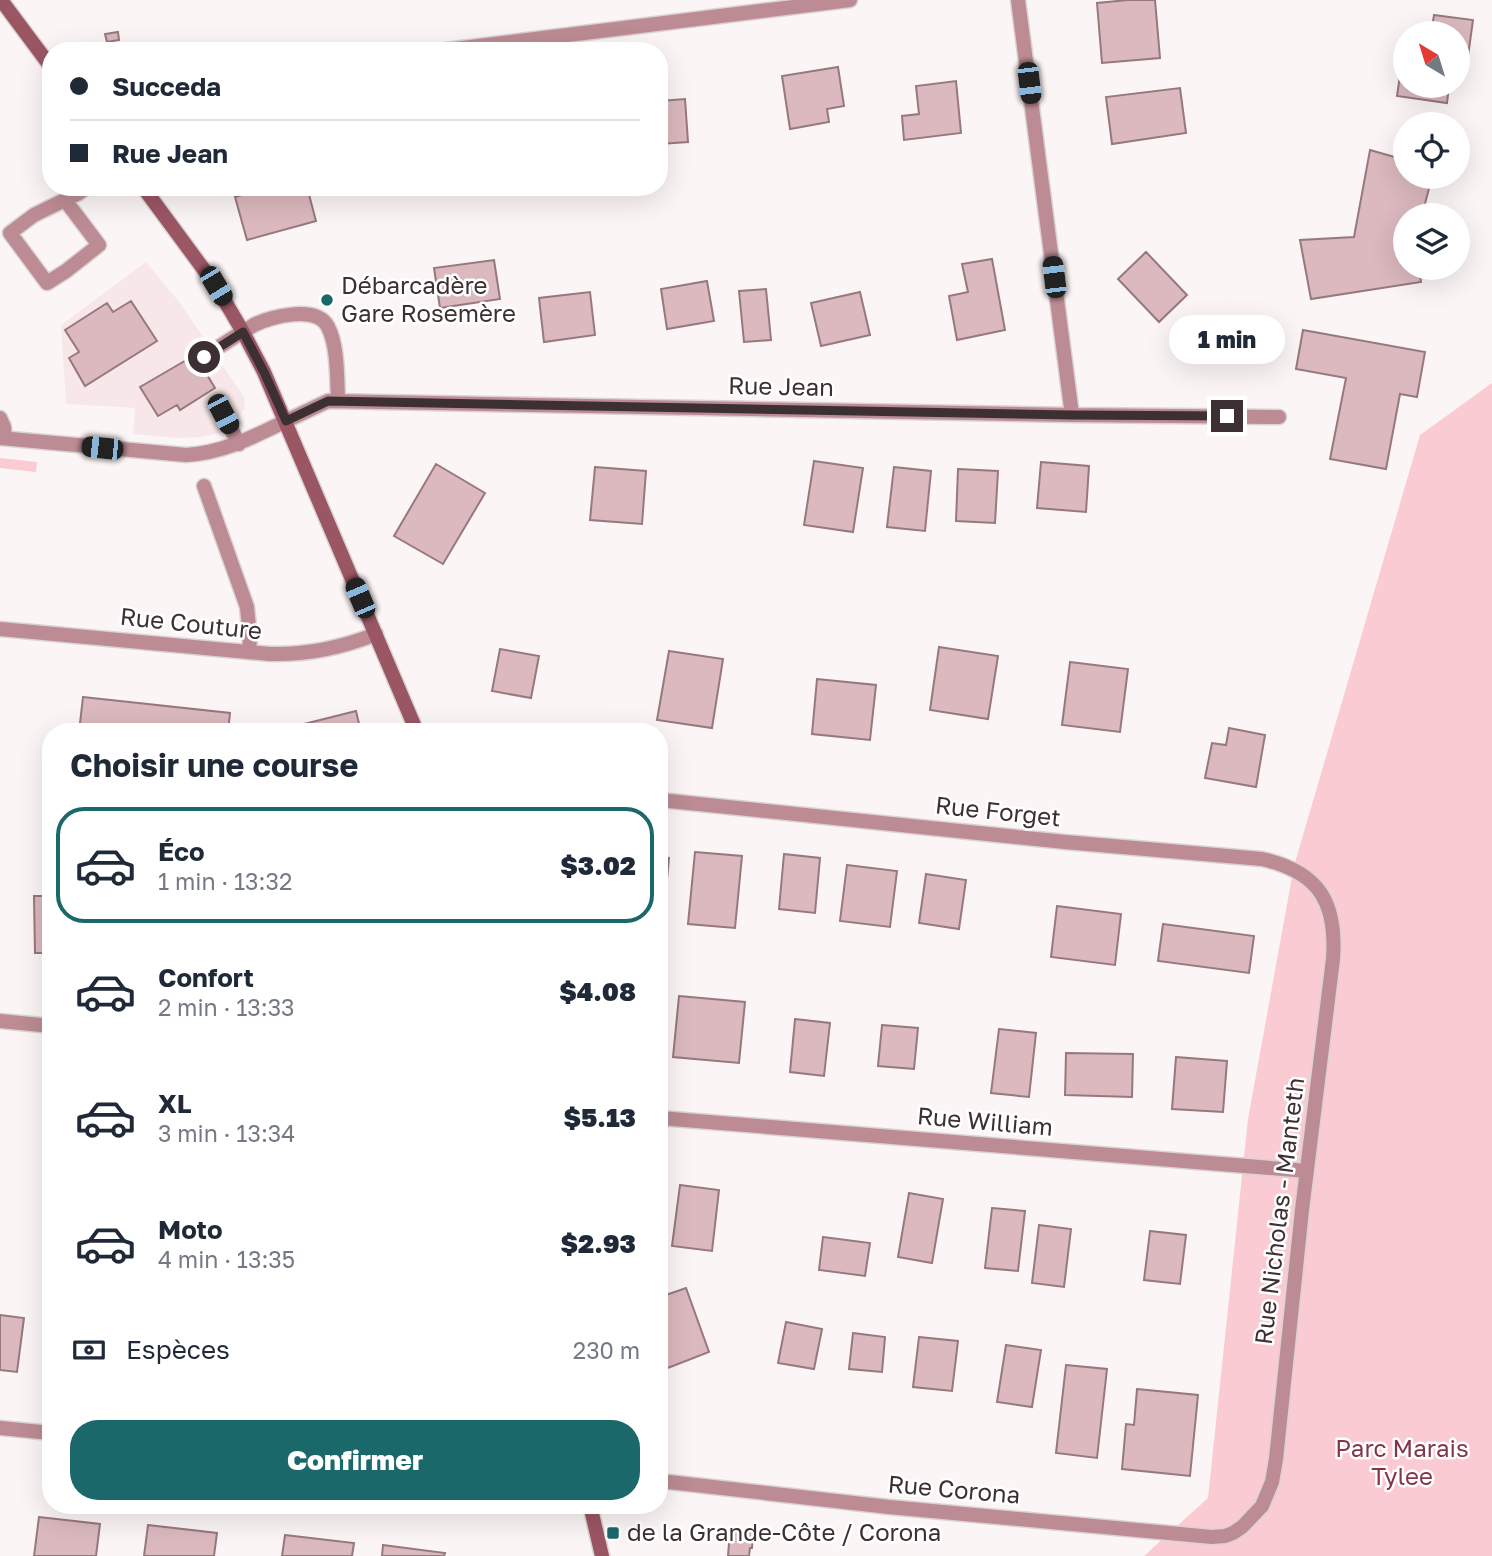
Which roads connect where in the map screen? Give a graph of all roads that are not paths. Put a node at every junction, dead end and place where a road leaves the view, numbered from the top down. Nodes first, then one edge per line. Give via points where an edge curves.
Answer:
1 (1, 0) edge
2 (850, 0) edge
3 (1018, 0) edge
4 (511, 42) edge
5 (42, 55) edge
6 (72, 196) edge
7 (149, 196) edge
8 (65, 200) junction
9 (243, 332) junction
10 (204, 357) dead end
11 (338, 401) junction
12 (217, 402) dead end
13 (1072, 415) junction
14 (1279, 417) dead end
15 (0, 418) edge
16 (286, 421) junction
17 (3, 438) edge
18 (239, 444) junction
19 (204, 486) dead end
20 (0, 629) edge
21 (376, 634) junction
22 (249, 652) junction
23 (413, 723) edge
24 (668, 801) edge
25 (1321, 894) joint
26 (0, 1021) edge
27 (42, 1025) edge
28 (668, 1119) edge
29 (1307, 1171) junction
30 (0, 1428) edge
31 (42, 1432) edge
32 (668, 1482) edge
33 (592, 1514) edge
34 (1242, 1527) joint
35 (602, 1556) edge

1 - 5 main road
2 - 4 street
3 - 13 street
6 - 8 street
7 - 9 main road via 201,264
8 - 8 street via 10,233 47,283 99,245
9 - 10 street
9 - 11 street via 277,317 318,316 332,338
9 - 16 main road
11 - 13 street, Rue Jean
11 - 16 street, Rue Jean via 328,401
12 - 18 street
13 - 14 street, Rue Jean
15 - 17 street
16 - 18 street, Rue Jean
16 - 21 main road
17 - 18 street, Rue Jean via 174,455 206,454
19 - 22 street via 247,607
20 - 22 street, Rue Couture
21 - 22 street, Rue Couture via 306,653
21 - 23 main road
24 - 25 street, Rue Forget via 1262,859 1303,874
25 - 29 street, Rue Nicholas - Manteth via 1333,922 1333,959
26 - 27 street
28 - 29 street, Rue William
29 - 34 street, Rue Nicholas - Manteth via 1272,1482 1262,1506
30 - 31 street
32 - 34 street, Rue Corona via 1198,1536 1225,1536
33 - 35 main road

